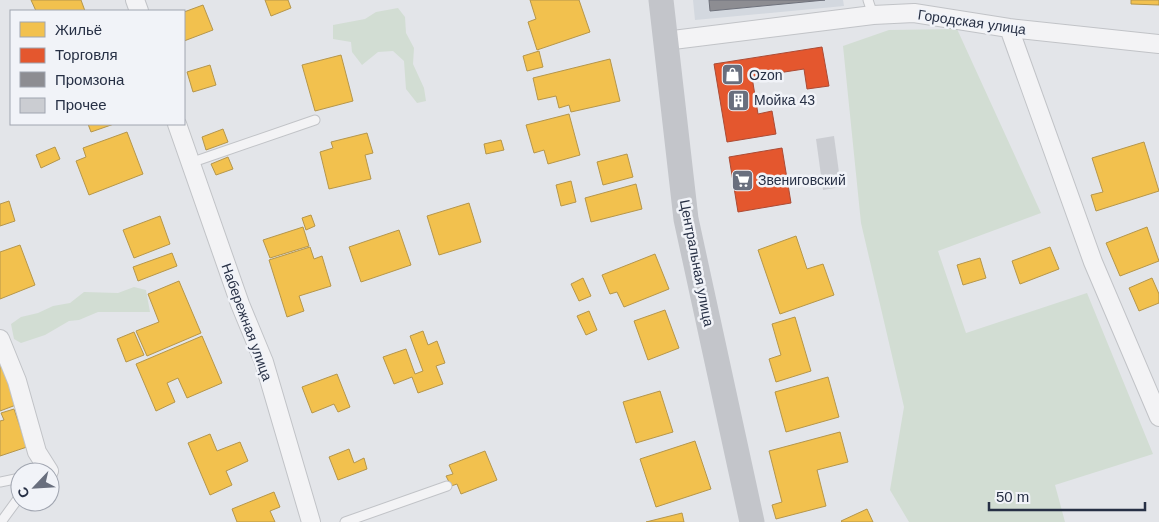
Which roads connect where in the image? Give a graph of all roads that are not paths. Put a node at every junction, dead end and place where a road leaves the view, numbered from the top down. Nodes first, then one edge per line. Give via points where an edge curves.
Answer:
1 (661, 0) edge
2 (870, 8) edge
3 (1009, 28) junction
4 (665, 41) junction
5 (1159, 44) edge
6 (315, 120) dead end
7 (177, 125) edge
8 (190, 163) junction
9 (0, 338) edge
10 (1159, 416) edge
11 (43, 462) edge
12 (447, 486) dead end
13 (10, 510) edge
14 (1, 522) edge
15 (311, 522) edge
16 (345, 522) edge
17 (752, 522) edge

1 - 4 street, Центральная улица
2 - 3 street, Городская улица
2 - 4 street, Городская улица
3 - 5 street, Городская улица
3 - 10 street via 1093,262
4 - 17 street, Центральная улица via 686,219
6 - 8 lane
7 - 8 street, Набережная улица
8 - 15 street, Набережная улица via 264,362
9 - 11 street via 17,381 37,452
12 - 16 lane
13 - 14 lane

